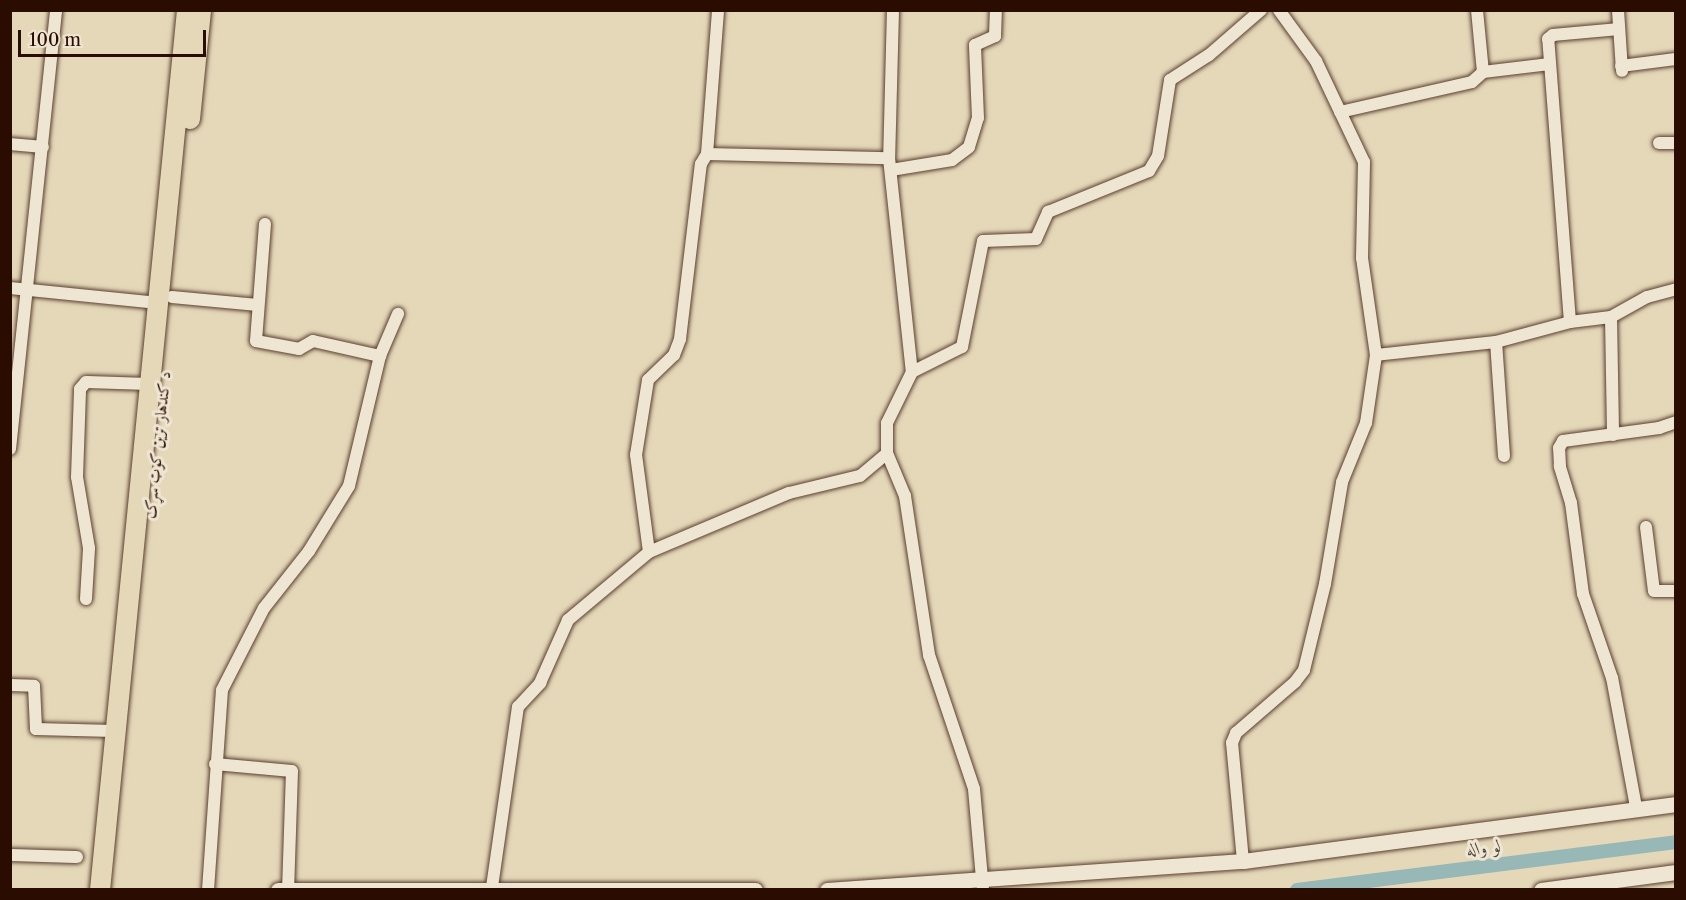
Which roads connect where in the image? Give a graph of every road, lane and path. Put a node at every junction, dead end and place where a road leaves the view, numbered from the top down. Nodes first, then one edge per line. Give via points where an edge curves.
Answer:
1 (56, 10) edge
2 (187, 10) edge
3 (201, 10) edge
4 (718, 10) edge
5 (893, 10) edge
6 (996, 10) edge
7 (1261, 10) edge
8 (1279, 10) edge
9 (1478, 10) edge
10 (1618, 10) edge
11 (1619, 28) junction
12 (1676, 59) edge
13 (1550, 64) junction
14 (1483, 72) junction
15 (1340, 112) junction
16 (1659, 143) dead end
17 (1676, 143) edge
18 (10, 144) edge
19 (43, 147) junction
20 (707, 154) junction
21 (889, 158) junction
22 (891, 171) junction
23 (265, 224) dead end
24 (10, 288) edge
25 (1676, 289) edge
26 (28, 290) junction
27 (165, 300) junction
28 (258, 305) junction
29 (399, 314) dead end
30 (1611, 316) junction
31 (1570, 322) junction
32 (1496, 342) junction
33 (1376, 355) junction
34 (380, 357) junction
35 (912, 372) junction
36 (150, 384) junction
37 (1676, 422) edge
38 (1613, 435) junction
39 (10, 448) edge
40 (887, 453) junction
41 (1504, 456) dead end
42 (1646, 527) dead end
43 (649, 552) junction
44 (1676, 591) edge
45 (86, 599) dead end
46 (10, 685) edge
47 (114, 731) junction
48 (215, 764) junction
49 (1676, 804) edge
50 (1636, 807) junction
51 (10, 855) edge
52 (77, 857) dead end
53 (1243, 861) junction
54 (1676, 872) edge
55 (101, 884) edge
56 (982, 884) edge
57 (492, 887) junction
58 (288, 889) edge
59 (208, 890) edge
60 (278, 890) edge
61 (755, 890) edge
62 (827, 890) edge
63 (1541, 890) edge

1 - 19 street
2 - 27 main road, د کندهار ترين کوټ سړک
3 - 27 main road, د کندهار ترين کوټ سړک
4 - 20 street
5 - 21 street
6 - 22 street via 995,36 975,45 978,118 969,147 952,160
7 - 35 street via 1209,55 1170,80 1158,156 1149,171 1048,212 1035,239 983,241 962,346
8 - 15 street via 1316,61
9 - 14 street
10 - 11 street
11 - 12 street via 1622,68
11 - 13 street via 1553,34 1548,39
13 - 14 street
13 - 31 street
14 - 15 street via 1472,82
15 - 33 street via 1364,162 1362,258
16 - 17 street
18 - 19 street
19 - 26 street
20 - 21 street
20 - 43 street via 701,164 680,339 674,355 648,380 636,455
21 - 22 street
22 - 35 street
23 - 28 street
24 - 26 street
25 - 30 street via 1647,297
26 - 27 street
26 - 39 street
27 - 28 street
27 - 36 main road, د کندهار ترين کوټ سړک
27 - 55 main road, د کندهار ترين کوټ سړک via 113,856
28 - 34 street via 256,341 299,349 313,341
29 - 34 street
30 - 31 street
30 - 38 street
31 - 32 street
32 - 33 street
32 - 41 street
33 - 53 street via 1366,423 1342,482 1325,584 1304,670 1236,733 1232,744
34 - 48 street via 349,486 309,551 264,608 222,690
35 - 40 street via 887,423
36 - 45 street via 86,382 80,389 77,477 89,548
36 - 47 main road, د کندهار ترين کوټ سړک
37 - 38 street
38 - 50 street via 1560,443 1560,466 1571,503 1583,594 1612,678
40 - 43 street via 861,476 789,494
40 - 56 street via 905,496 929,655 974,789
42 - 44 street via 1654,591
43 - 57 street via 568,620 540,683 518,707
46 - 47 street via 34,687 36,729
47 - 55 main road, د کندهار ترين کوټ سړک
48 - 58 street via 292,771
48 - 59 street
49 - 50 street
50 - 53 street
51 - 52 street
53 - 56 street
54 - 63 street
56 - 62 street
57 - 58 street
57 - 61 street
58 - 60 street

